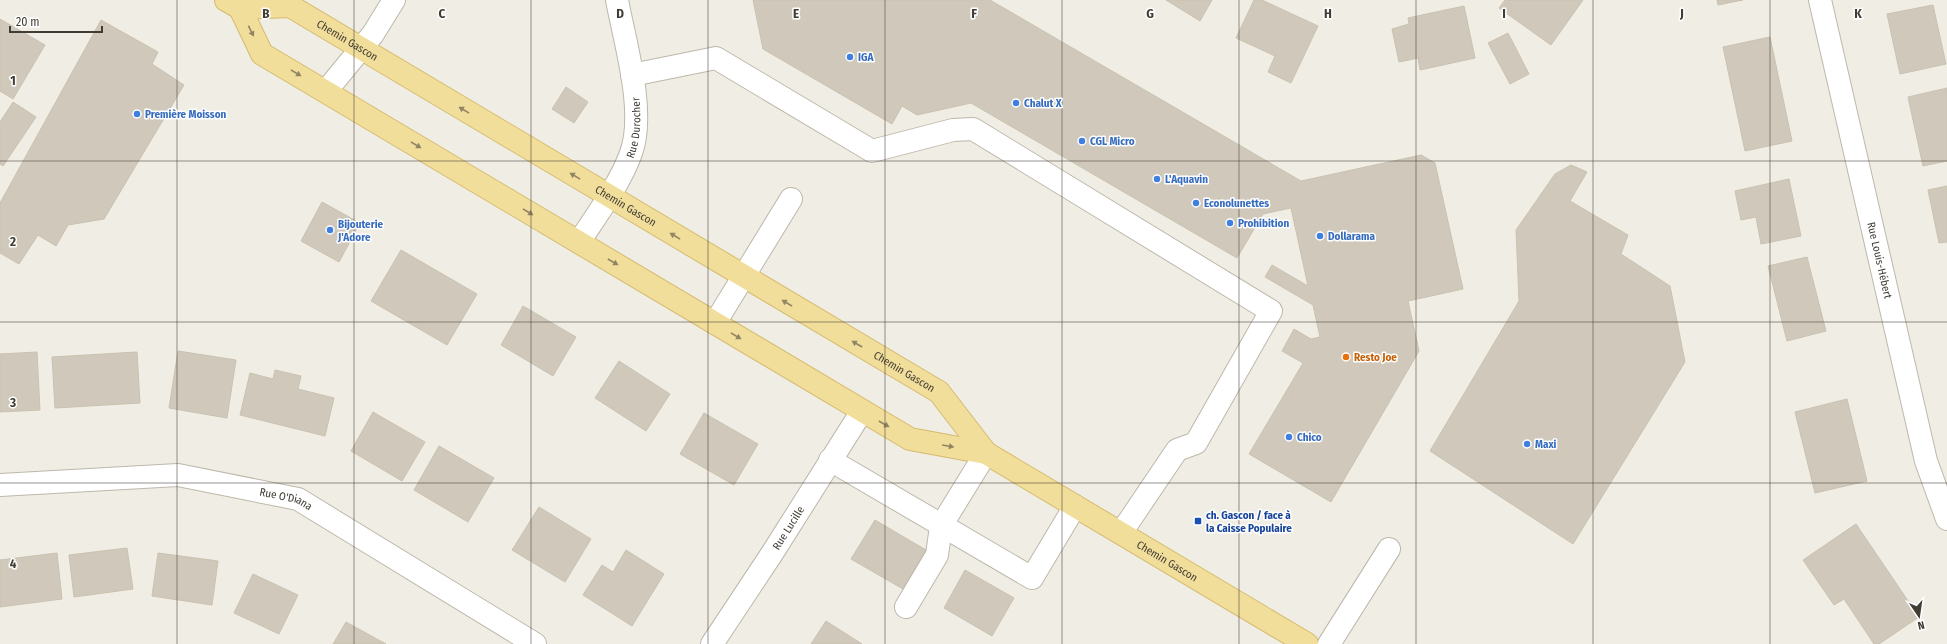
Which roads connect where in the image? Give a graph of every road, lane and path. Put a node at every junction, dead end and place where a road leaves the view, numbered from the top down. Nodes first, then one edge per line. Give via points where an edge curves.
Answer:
1 (394, 0) edge
2 (617, 0) edge
3 (1820, 0) edge
4 (233, 4) edge
5 (361, 48) junction
6 (632, 75) junction
7 (326, 91) junction
8 (609, 196) junction
9 (791, 199) dead end
10 (579, 242) junction
11 (743, 276) junction
12 (714, 323) junction
13 (862, 411) junction
14 (986, 453) junction
15 (830, 460) junction
16 (0, 485) edge
17 (1075, 506) junction
18 (1947, 519) edge
19 (941, 526) junction
20 (1121, 533) junction
21 (963, 538) junction
22 (1389, 549) dead end
23 (937, 555) junction
24 (906, 607) dead end
25 (535, 644) edge
26 (712, 644) edge
27 (1307, 644) edge
28 (1329, 644) edge

1 - 5 street
2 - 6 street, Rue Durocher
3 - 18 street, Rue Louis-Hébert via 1926,461
4 - 5 main road, Chemin Gascon via 290,6
4 -> 7 main road, Chemin Gascon via 262,54
5 - 7 street
8 -> 5 main road, Chemin Gascon
6 - 8 street, Rue Durocher via 636,108 634,141 631,153
6 - 20 street via 716,58 872,151 953,130 973,130 1272,311 1196,443 1177,450
7 -> 10 main road, Chemin Gascon
8 - 10 street, Rue Durocher
11 -> 8 main road, Chemin Gascon
9 - 11 street
10 -> 12 main road, Chemin Gascon
11 - 12 street
14 -> 11 main road, Chemin Gascon via 939,392
12 -> 13 main road, Chemin Gascon
13 -> 14 main road, Chemin Gascon via 910,439
13 - 15 street, Rue Lucille
14 - 17 main road, Chemin Gascon
14 - 19 street
15 - 19 street
15 - 26 street, Rue Lucille
16 - 25 street, Rue O'Diana via 178,475 298,499
17 - 20 main road, Chemin Gascon
17 - 21 street via 1032,578
19 - 21 street
19 - 23 street
20 - 27 main road, Chemin Gascon
21 - 23 street
22 - 28 street
23 - 24 street

